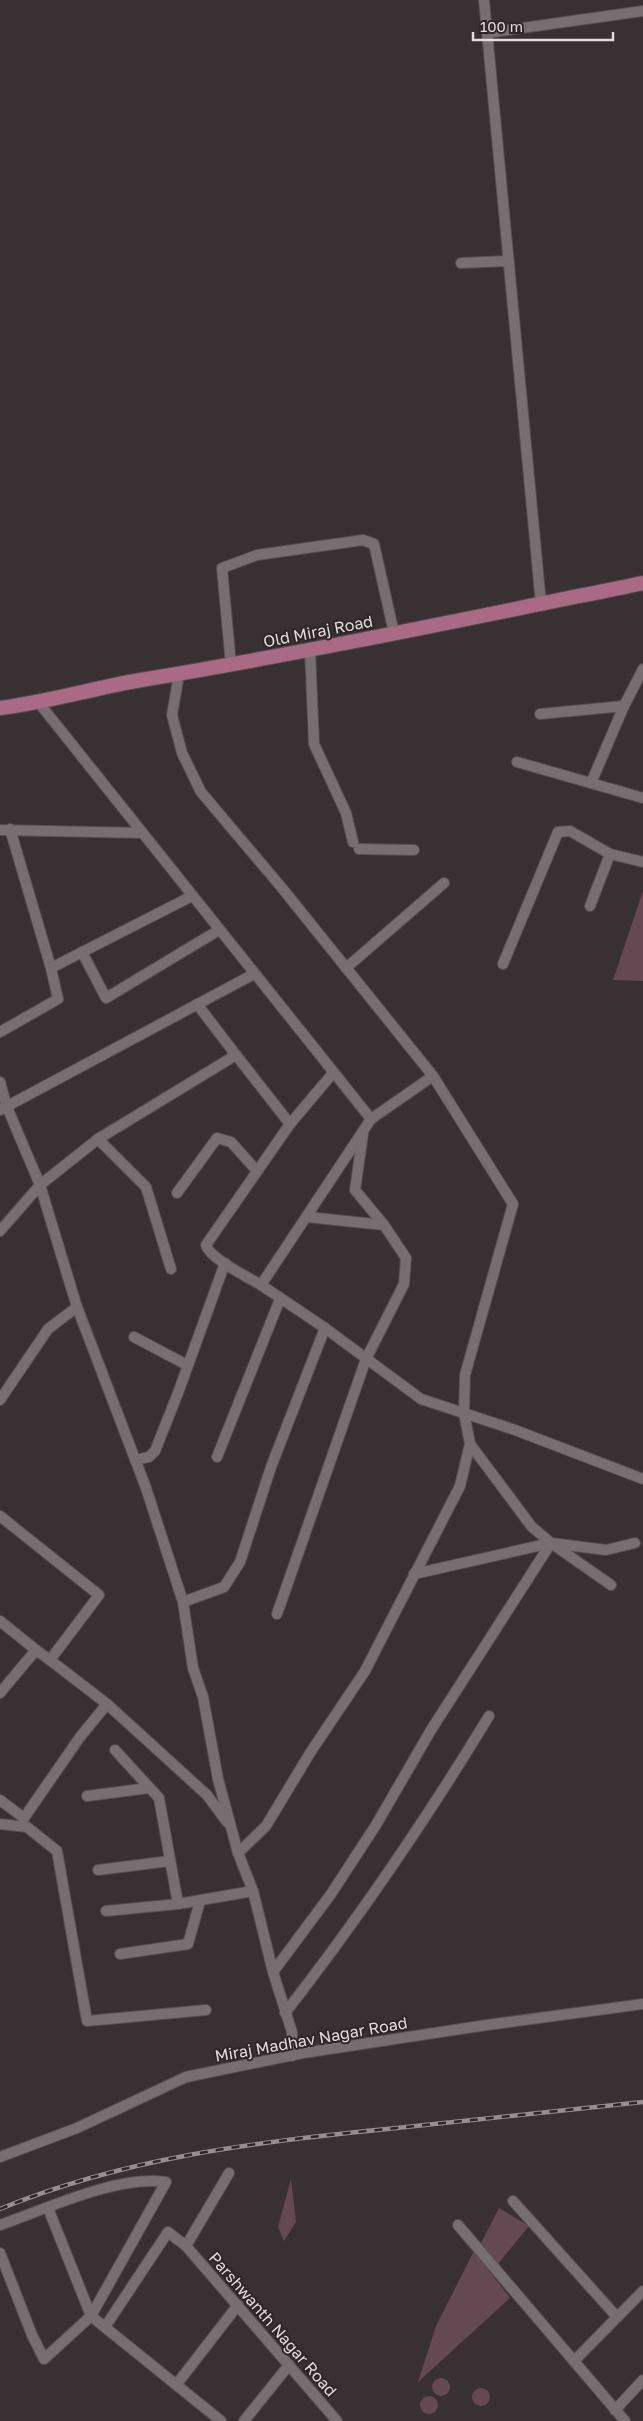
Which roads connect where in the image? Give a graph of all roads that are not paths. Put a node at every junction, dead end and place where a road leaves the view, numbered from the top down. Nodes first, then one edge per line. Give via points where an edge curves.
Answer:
1 (484, 0) edge
2 (643, 11) edge
3 (487, 33) junction
4 (508, 261) junction
5 (461, 263) dead end
6 (643, 583) edge
7 (541, 604) junction
8 (394, 633) junction
9 (310, 650) junction
10 (231, 665) junction
11 (643, 669) edge
12 (179, 674) junction
13 (39, 703) junction
14 (624, 706) junction
15 (0, 708) edge
16 (540, 714) dead end
17 (517, 762) dead end
18 (591, 783) junction
19 (643, 798) edge
20 (5, 830) edge
21 (142, 833) junction
22 (414, 850) dead end
23 (643, 850) edge
24 (610, 854) junction
25 (641, 861) edge
26 (444, 883) dead end
27 (192, 896) junction
28 (590, 906) dead end
29 (219, 930) junction
30 (82, 952) junction
31 (503, 964) dead end
32 (51, 968) junction
33 (346, 968) junction
34 (254, 974) junction
35 (197, 1004) junction
36 (0, 1032) edge
37 (236, 1055) junction
38 (333, 1073) junction
39 (433, 1076) junction
40 (0, 1082) edge
41 (3, 1108) edge
42 (370, 1120) junction
43 (290, 1124) junction
44 (364, 1129) junction
45 (98, 1139) junction
46 (257, 1171) junction
47 (40, 1185) junction
48 (177, 1193) dead end
49 (307, 1217) junction
50 (384, 1225) junction
51 (0, 1231) edge
52 (225, 1263) junction
53 (171, 1269) dead end
54 (261, 1285) junction
55 (280, 1299) junction
56 (77, 1307) junction
57 (325, 1328) junction
58 (134, 1337) dead end
59 (366, 1358) junction
60 (187, 1365) junction
61 (0, 1400) edge
62 (464, 1413) junction
63 (470, 1444) junction
64 (217, 1457) dead end
65 (135, 1460) junction
66 (643, 1478) edge
67 (0, 1516) edge
68 (551, 1543) junction
69 (635, 1543) dead end
70 (414, 1574) junction
71 (611, 1585) dead end
72 (183, 1602) junction
73 (277, 1614) dead end
74 (0, 1621) edge
75 (36, 1650) junction
76 (50, 1660) junction
77 (0, 1693) edge
78 (107, 1704) junction
79 (489, 1716) dead end
80 (115, 1750) dead end
81 (149, 1788) junction
82 (87, 1796) dead end
83 (0, 1800) edge
84 (0, 1824) edge
85 (231, 1827) junction
86 (238, 1853) junction
87 (170, 1861) junction
88 (98, 1870) dead end
89 (253, 1891) junction
90 (200, 1901) junction
91 (178, 1904) junction
92 (106, 1911) dead end
93 (120, 1954) dead end
94 (273, 1972) junction
95 (643, 2004) edge
96 (206, 2010) dead end
97 (285, 2013) junction
98 (292, 2056) junction
99 (0, 2157) edge
100 (229, 2173) dead end
101 (513, 2201) dead end
102 (48, 2208) junction
103 (0, 2225) edge
104 (458, 2225) dead end
105 (186, 2246) junction
106 (0, 2253) edge
107 (643, 2291) edge
108 (238, 2306) junction
109 (91, 2316) junction
110 (617, 2317) junction
111 (105, 2327) junction
112 (574, 2361) junction
113 (290, 2365) junction
114 (643, 2380) edge
115 (176, 2385) junction
116 (615, 2410) junction
117 (221, 2421) edge
118 (244, 2421) edge
119 (337, 2421) edge
120 (625, 2421) edge

1 - 3 street
2 - 3 street
3 - 4 street
4 - 5 street
4 - 7 street
6 - 7 main road, Old Miraj Road
7 - 8 main road, Old Miraj Road
8 - 9 main road, Old Miraj Road
8 - 10 street via 374,544 363,540 257,556 222,568
9 - 10 main road, Old Miraj Road
9 - 22 street via 314,744 346,813 356,846
10 - 12 main road, Old Miraj Road
11 - 14 street
12 - 13 main road, Old Miraj Road
12 - 33 street via 172,715 182,753 201,792
13 - 15 main road, Old Miraj Road
13 - 21 street
14 - 16 street
14 - 18 street
17 - 18 street
18 - 19 street
20 - 21 street
20 - 32 street
21 - 27 street
23 - 25 street
24 - 25 street
24 - 28 street
24 - 31 street via 570,831 558,832
26 - 33 street
27 - 29 street
27 - 30 street
29 - 30 street via 106,998
29 - 34 street
30 - 32 street
32 - 36 street via 58,999
33 - 39 street
34 - 35 street
34 - 38 street
35 - 37 street
35 - 41 street
37 - 43 street
37 - 45 street
38 - 42 street
38 - 43 street
39 - 42 street
39 - 62 street via 513,1204 465,1375
40 - 41 street
41 - 47 street
42 - 44 street
43 - 46 street
44 - 49 street
44 - 50 street via 355,1190
45 - 47 street
45 - 53 street via 146,1187
46 - 48 street via 231,1142 216,1138
46 - 52 street via 206,1245 208,1251
47 - 51 street
47 - 56 street
49 - 50 street
49 - 54 street
50 - 59 street via 406,1258 404,1284
52 - 54 street
52 - 60 street
54 - 55 street
55 - 57 street
55 - 64 street
56 - 61 street via 48,1329
56 - 65 street
57 - 59 street
57 - 72 street via 240,1562 224,1587
58 - 60 street
59 - 62 street via 421,1399
59 - 73 street
60 - 65 street via 154,1451 149,1457
62 - 63 street
62 - 66 street
63 - 68 street via 532,1526
63 - 70 street via 460,1486
65 - 72 street
67 - 76 street via 99,1594
68 - 69 street via 606,1550
68 - 70 street
68 - 71 street
68 - 94 street via 431,1730 376,1825 331,1894
70 - 86 street via 365,1672 266,1826
72 - 85 street via 193,1668 203,1697 218,1779
74 - 75 street
75 - 76 street
75 - 77 street
76 - 78 street
78 - 83 street via 24,1818
78 - 85 street via 207,1794
79 - 97 street via 330,1956
80 - 81 street
81 - 82 street
81 - 87 street via 159,1798
84 - 96 street via 27,1827 57,1851 87,2021
85 - 86 street
86 - 89 street
87 - 88 street
87 - 91 street
89 - 90 street
89 - 94 street
90 - 91 street
90 - 93 street via 188,1944
91 - 92 street
94 - 97 street
95 - 98 street, Miraj Madhav Nagar Road
97 - 98 street via 292,2032
98 - 99 street, Miraj Madhav Nagar Road via 186,2077 77,2128
100 - 105 street
101 - 110 street
102 - 103 street
102 - 109 street
102 - 109 street via 108,2187 149,2180 166,2182
104 - 112 street
105 - 108 street, Parshwanth Nagar Road
105 - 111 street, Parshwanth Nagar Road via 168,2232
106 - 109 street via 44,2359
107 - 110 street
108 - 113 street, Parshwanth Nagar Road
108 - 115 street
109 - 111 street
110 - 112 street
111 - 115 street
112 - 116 street
113 - 118 street
113 - 119 street, Parshwanth Nagar Road
114 - 116 street
115 - 117 street
116 - 120 street

